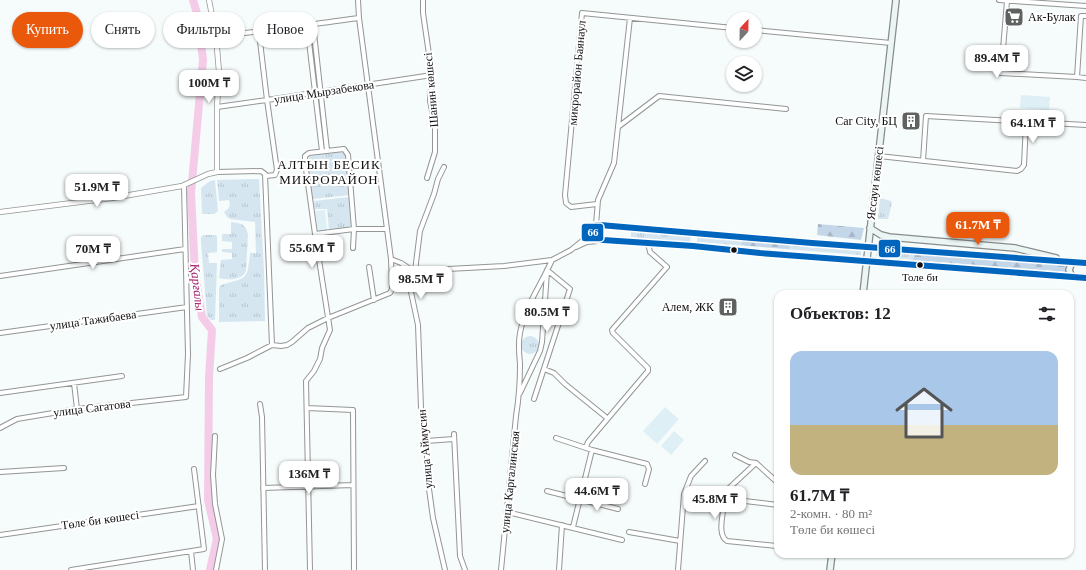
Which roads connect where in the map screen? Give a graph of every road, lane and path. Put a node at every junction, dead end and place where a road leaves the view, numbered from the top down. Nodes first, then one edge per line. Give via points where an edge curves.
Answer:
1 (210, 0) edge
2 (358, 0) edge
3 (423, 0) edge
4 (896, 0) edge
5 (999, 0) edge
6 (1007, 1) edge
7 (1086, 6) edge
8 (212, 12) edge
9 (1086, 16) edge
10 (359, 18) junction
11 (630, 18) junction
12 (318, 23) edge
13 (726, 27) edge
14 (762, 31) edge
15 (891, 43) junction
16 (217, 48) edge
17 (261, 48) edge
18 (310, 48) edge
19 (316, 48) edge
20 (432, 75) junction
21 (1077, 77) junction
22 (1086, 78) edge
23 (368, 85) junction
24 (315, 92) junction
25 (321, 92) junction
26 (267, 100) junction
27 (217, 106) junction
28 (786, 109) dead end
29 (1026, 122) junction
30 (1086, 125) edge
31 (618, 127) junction
32 (327, 150) junction
33 (322, 151) junction
34 (879, 156) junction
35 (923, 161) junction
36 (444, 167) dead end
37 (217, 172) junction
38 (266, 176) junction
39 (427, 178) dead end
40 (186, 185) junction
41 (598, 204) junction
42 (0, 212) edge
43 (596, 225) junction
44 (870, 228) junction
45 (354, 229) junction
46 (385, 229) junction
47 (316, 234) junction
48 (603, 240) junction
49 (648, 243) junction
50 (868, 247) junction
51 (353, 248) dead end
52 (185, 250) junction
53 (571, 250) junction
54 (390, 259) junction
55 (552, 260) junction
56 (866, 261) junction
57 (1074, 262) junction
58 (1086, 263) edge
59 (369, 267) dead end
60 (548, 270) junction
61 (415, 271) junction
62 (419, 275) junction
63 (0, 276) edge
64 (1072, 277) junction
65 (1086, 278) edge
66 (862, 290) edge
67 (374, 300) junction
68 (187, 307) junction
69 (328, 318) junction
70 (0, 333) edge
71 (272, 346) junction
72 (220, 369) dead end
73 (544, 369) junction
74 (122, 376) dead end
75 (74, 383) junction
76 (0, 392) edge
77 (520, 395) junction
78 (534, 399) dead end
79 (260, 404) dead end
80 (307, 408) junction
81 (77, 409) junction
82 (607, 418) junction
83 (0, 428) edge
84 (215, 436) dead end
85 (556, 438) dead end
86 (426, 441) junction
87 (586, 447) junction
88 (592, 450) junction
89 (735, 455) dead end
90 (705, 462) dead end
91 (756, 463) junction
92 (64, 468) dead end
93 (194, 469) dead end
94 (0, 472) edge
95 (774, 480) edge
96 (645, 484) dead end
97 (353, 486) junction
98 (308, 487) junction
99 (263, 488) junction
100 (547, 491) dead end
101 (580, 499) junction
102 (725, 501) junction
103 (774, 505) edge
104 (199, 506) junction
105 (618, 509) dead end
106 (507, 512) junction
107 (562, 525) junction
108 (573, 527) junction
109 (629, 532) dead end
110 (0, 535) edge
111 (622, 540) dead end
112 (680, 540) junction
113 (774, 546) edge
114 (191, 551) junction
115 (832, 558) edge
116 (71, 570) edge
117 (193, 570) edge
118 (216, 570) edge
119 (265, 570) edge
120 (310, 570) edge
121 (354, 570) edge
122 (445, 570) edge
123 (465, 570) edge
124 (501, 570) edge
125 (559, 570) edge
126 (678, 570) edge
127 (830, 570) edge

1 - 8 street
2 - 10 street
3 - 20 street, Шанин көшесі
4 - 15 main road, Яссауи көшесі
5 - 6 street
6 - 7 street
6 - 21 street via 1001,73
9 - 21 street via 1081,16
10 - 12 street
10 - 23 street
11 - 13 street, микрорайон Баянаул
11 - 31 street
11 - 41 street, микрорайон Баянаул via 582,13 565,195 566,203 571,207
14 - 15 street
15 - 34 main road, Яссауи көшесі
16 - 27 street
17 - 26 street
18 - 24 street
19 - 25 street
20 - 23 street, улица Мырзабекова
20 - 39 street, Шанин көшесі via 430,101 435,126 434,152
21 - 22 street
23 - 25 street, улица Мырзабекова
23 - 46 street
24 - 25 street, улица Мырзабекова
24 - 26 street, улица Мырзабекова
24 - 33 street
25 - 32 street
26 - 27 street, улица Мырзабекова
26 - 38 street via 277,170 275,175
27 - 37 street
28 - 31 street via 659,96
29 - 30 street
29 - 35 street via 926,116
29 - 35 street via 1024,165 1017,171
31 - 41 street via 614,163
32 - 33 street
32 - 45 street via 342,148 348,154
33 - 47 street via 309,153 305,157
34 - 35 street
34 - 44 main road, Яссауи көшесі
36 - 61 street via 420,231
37 - 38 street via 261,171
37 - 40 street
38 - 71 street
40 - 42 street via 112,198
40 - 52 street
41 - 43 street
43 - 48 street via 592,234 596,239
43 - 53 street
44 - 50 main road, Яссауи көшесі
44 - 57 main road via 889,237 1015,248
45 - 46 street
45 - 47 street
45 - 51 street
46 - 54 street
47 - 69 street
48 - 49 street
48 - 53 street via 587,242
49 - 56 street
49 - 82 street via 650,252 667,267 612,330 648,371
50 - 56 main road, Яссауи көшесі
50 - 57 main road
52 - 63 street
52 - 68 street
53 - 55 street
54 - 61 street
54 - 67 street via 391,292
55 - 60 street
55 - 62 street via 448,269
56 - 64 main road
56 - 66 main road, Яссауи көшесі
57 - 58 main road
57 - 64 main road via 1069,270
59 - 67 street
60 - 73 street via 570,290
60 - 77 street via 542,342
60 - 77 street via 537,287 519,335
61 - 62 street
62 - 86 street, улица Аймусин via 412,292 418,325 421,408
64 - 65 main road
67 - 69 street
68 - 70 street, улица Тажибаева
68 - 81 street, улица Сагатова via 186,397
69 - 71 street via 308,328 292,342
69 - 80 street via 330,330 320,359 306,381
71 - 72 street
73 - 78 street
73 - 82 street via 554,373
74 - 75 street
75 - 76 street
75 - 81 street
77 - 106 street, улица Каргалинская
79 - 99 street
80 - 97 street via 353,410
80 - 98 street
81 - 83 street, улица Сагатова via 16,419
82 - 87 street
84 - 118 street via 213,475 215,504 222,539
85 - 87 street
86 - 122 street, улица Аймусин via 432,518
86 - 123 street via 454,436 460,556
87 - 88 street
88 - 96 street via 647,464 649,469
88 - 101 street
89 - 91 street
90 - 112 street via 691,476 685,488
91 - 95 street
91 - 102 street via 727,490
92 - 94 street
93 - 104 street
97 - 98 street
97 - 121 street
98 - 99 street
98 - 120 street
99 - 119 street
100 - 101 street
101 - 105 street
101 - 108 street
102 - 103 street via 728,499
102 - 113 street via 721,534 723,539
104 - 110 street, Төле би көшесі
104 - 114 street via 204,549
106 - 107 street
106 - 124 street, улица Каргалинская
107 - 108 street
107 - 125 street
108 - 111 street
109 - 112 street
112 - 126 street
114 - 116 street
114 - 117 street
115 - 127 main road

